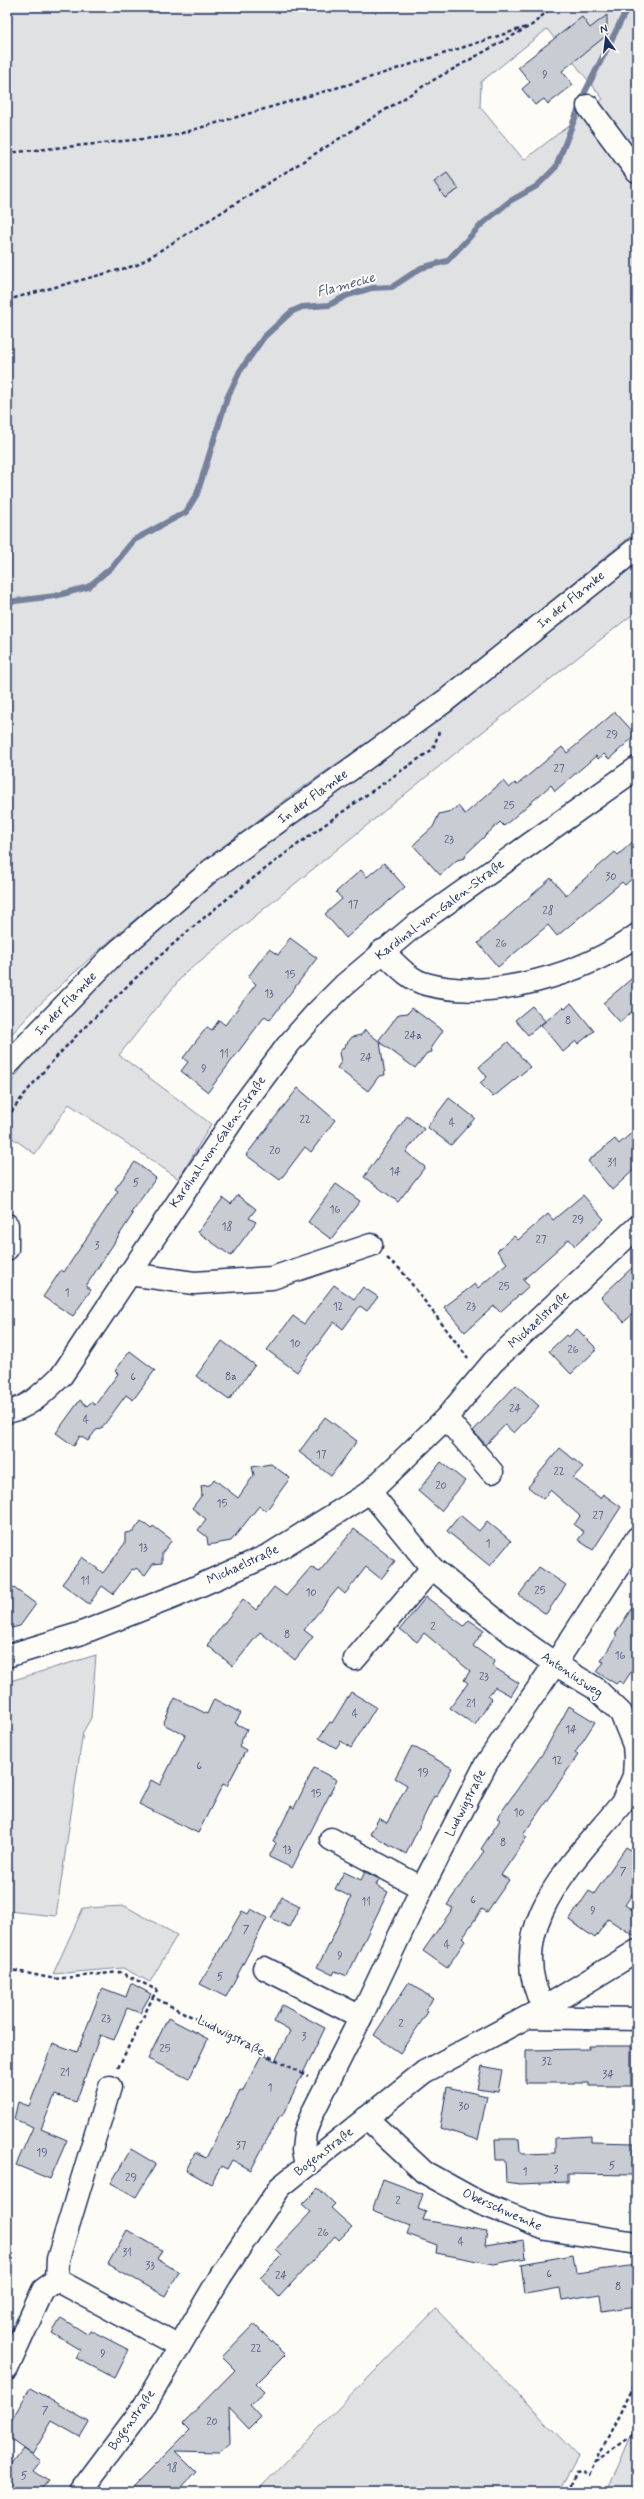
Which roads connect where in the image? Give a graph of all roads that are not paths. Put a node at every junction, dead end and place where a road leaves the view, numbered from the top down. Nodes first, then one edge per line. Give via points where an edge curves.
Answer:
1 (588, 106) dead end
2 (637, 172) edge
3 (637, 548) edge
4 (637, 768) edge
5 (637, 935) edge
6 (382, 951) junction
7 (7, 1065) edge
8 (7, 1226) edge
9 (637, 1227) edge
10 (371, 1245) road end
11 (7, 1250) edge
12 (129, 1274) junction
13 (7, 1412) edge
14 (446, 1418) junction
15 (492, 1472) dead end
16 (370, 1492) junction
17 (637, 1538) edge
18 (432, 1568) junction
19 (7, 1656) edge
20 (355, 1659) dead end
21 (556, 1664) junction
22 (331, 1839) dead end
23 (422, 1888) junction
24 (637, 1951) edge
25 (264, 1968) dead end
26 (536, 2012) junction
27 (362, 2017) junction
28 (637, 2019) edge
29 (110, 2087) road end
30 (366, 2118) junction
31 (306, 2166) junction
32 (637, 2244) edge
33 (57, 2280) junction
34 (179, 2346) junction
35 (7, 2369) edge
36 (80, 2492) edge

1 - 2 street
3 - 7 street, In der Flamke via 444,701 210,871 110,958
4 - 6 street, Kardinal-von-Galen-Straße
5 - 6 street via 585,966 546,979 504,987 448,988 424,984 407,974
6 - 12 street, Kardinal-von-Galen-Straße via 344,985 286,1046 185,1188
8 - 11 street
9 - 14 street, Michaelstraße via 493,1362
10 - 12 street via 272,1278 194,1283
12 - 13 street, Kardinal-von-Galen-Straße via 62,1375 41,1396 18,1410
14 - 15 street
14 - 16 street, Michaelstraße
16 - 18 street, Antoniusweg
16 - 19 street, Michaelstraße via 269,1555 176,1596 79,1634
17 - 21 street, Ludwigstraße
18 - 20 street
18 - 21 street, Antoniusweg via 513,1634
21 - 23 street, Ludwigstraße via 486,1764
21 - 26 street, Antoniusweg via 582,1678 622,1713 634,1745 635,1759 634,1776 622,1803 568,1869 546,1902 535,1927 532,1976 536,1992
22 - 23 street
23 - 27 street, Ludwigstraße
24 - 26 street, Bogenstraße
25 - 27 street
26 - 28 street, Bogenstraße
26 - 30 street, Bogenstraße via 424,2072
27 - 31 street, Ludwigstraße via 325,2086 305,2132 303,2150
29 - 33 street via 58,2259
30 - 31 street, Bogenstraße
30 - 32 street, Oberschwemke via 424,2172 480,2203 546,2229
31 - 34 street, Bogenstraße via 280,2187 220,2277
33 - 34 street
33 - 35 street via 43,2290
34 - 36 street, Bogenstraße via 143,2408

